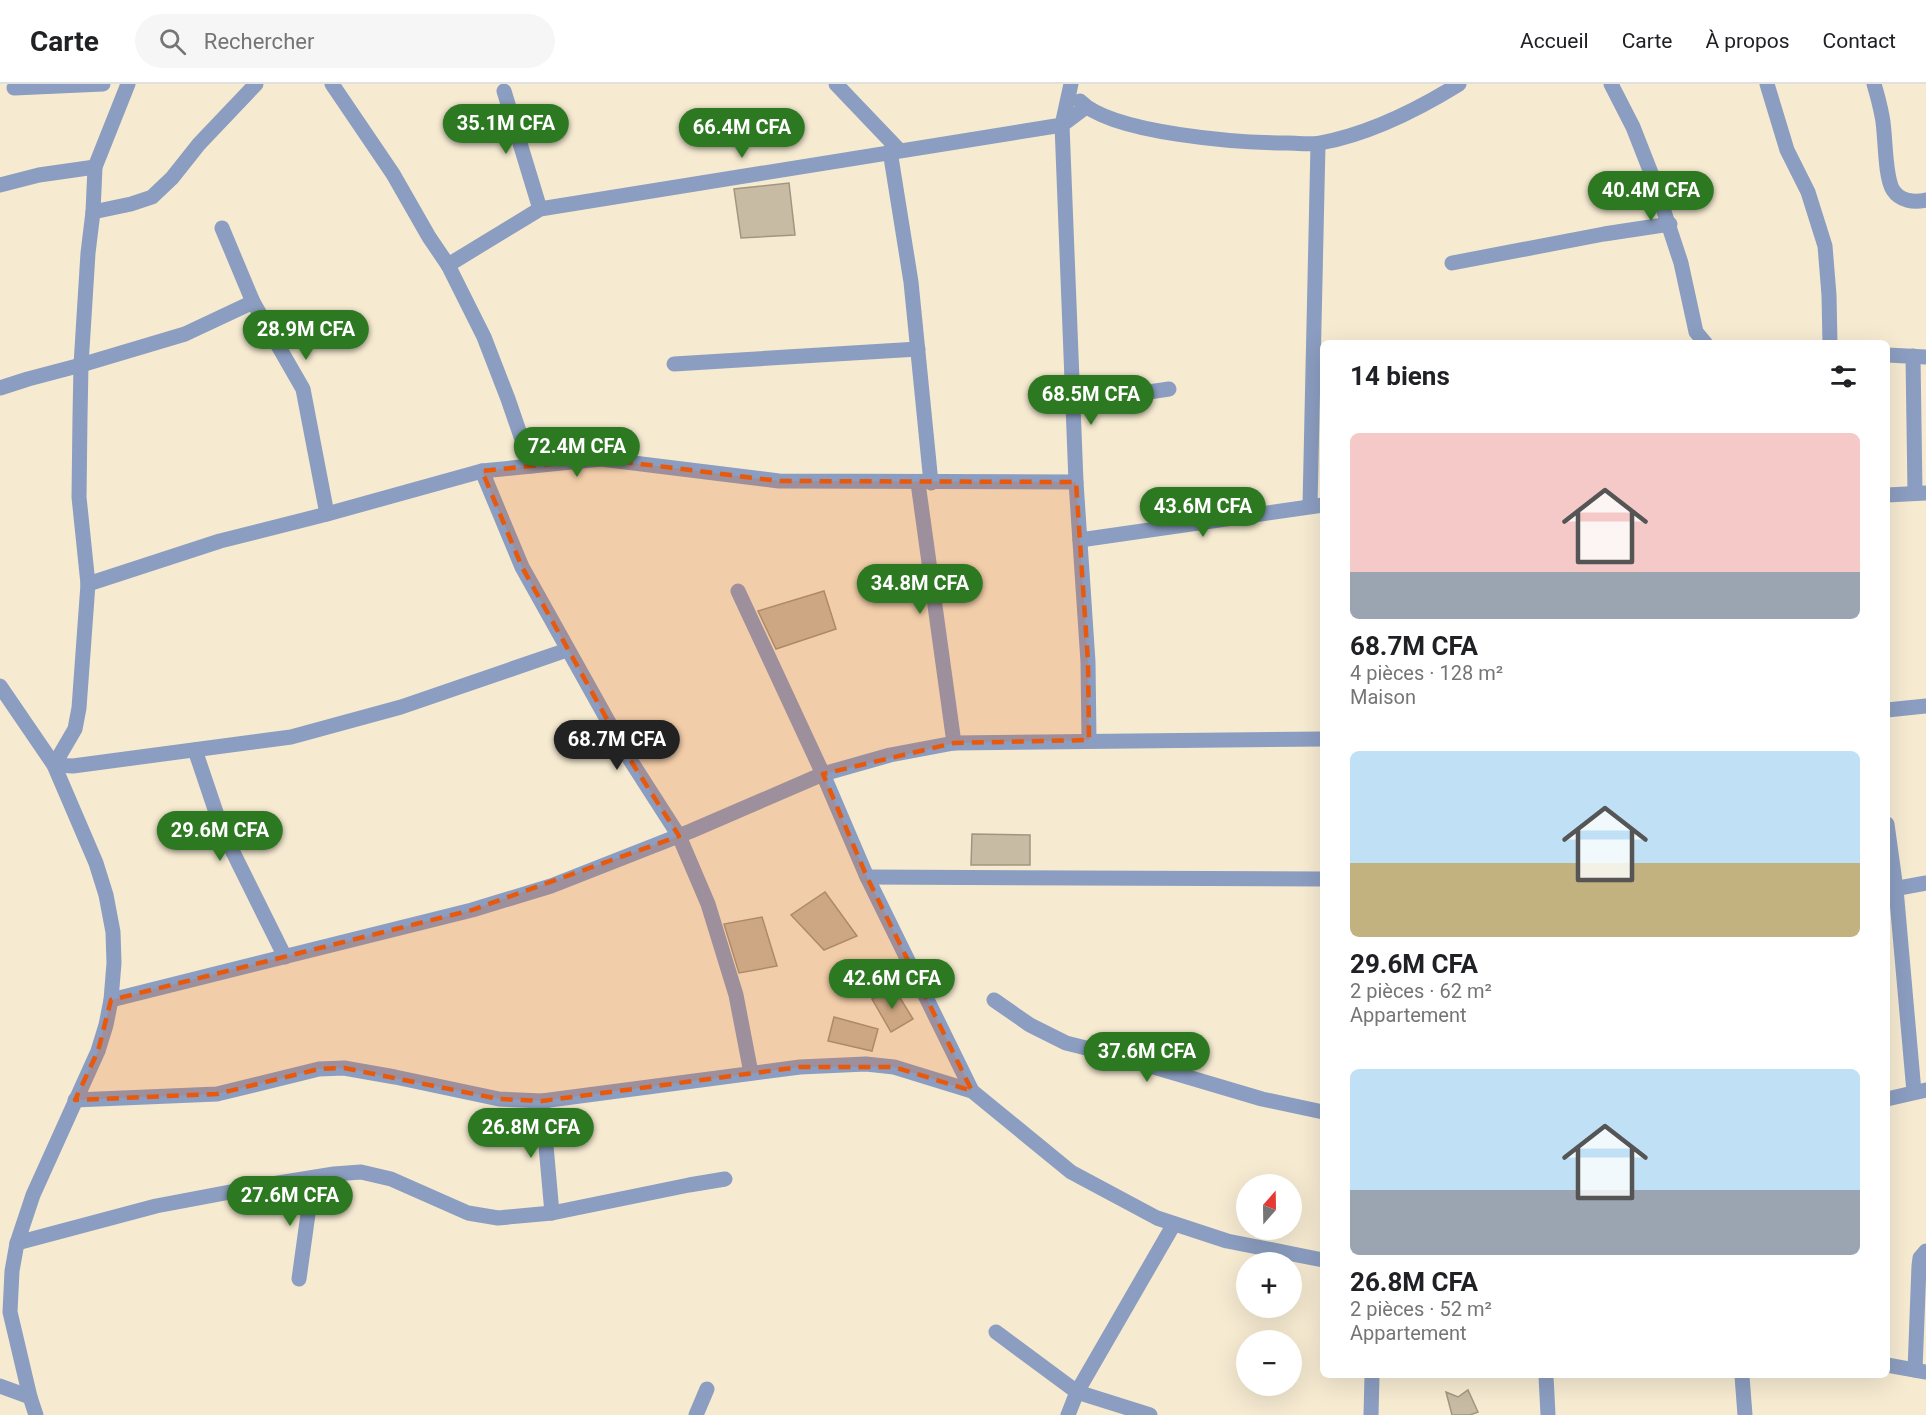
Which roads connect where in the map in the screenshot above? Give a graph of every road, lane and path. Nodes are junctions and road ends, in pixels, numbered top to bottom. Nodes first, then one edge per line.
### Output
1 (103, 84) edge
2 (128, 84) edge
3 (256, 84) edge
4 (332, 84) edge
5 (836, 84) edge
6 (1459, 84) edge
7 (1611, 84) edge
8 (1767, 84) edge
9 (1874, 84) edge
10 (1068, 86) edge
11 (14, 88) dead end
12 (504, 91) dead end
13 (1086, 107) junction
14 (1062, 124) junction
15 (1318, 144) junction
16 (895, 151) junction
17 (94, 167) junction
18 (0, 185) edge
19 (1926, 200) edge
20 (540, 209) junction
21 (93, 212) junction
22 (1670, 224) junction
23 (222, 228) dead end
24 (1452, 263) dead end
25 (448, 265) junction
26 (253, 302) junction
27 (1703, 340) edge
28 (1830, 340) edge
29 (918, 349) junction
30 (1890, 355) edge
31 (1920, 356) edge
32 (674, 364) dead end
33 (81, 365) junction
34 (0, 388) edge
35 (1168, 388) dead end
36 (1074, 403) junction
37 (531, 466) junction
38 (482, 471) junction
39 (925, 483) junction
40 (1076, 483) junction
41 (1921, 493) edge
42 (1890, 495) edge
43 (1316, 505) edge
44 (327, 514) junction
45 (1080, 540) junction
46 (88, 584) junction
47 (738, 591) dead end
48 (567, 650) junction
49 (0, 686) edge
50 (1926, 706) edge
51 (1890, 710) edge
52 (1320, 739) edge
53 (1089, 740) junction
54 (954, 743) junction
55 (195, 750) junction
56 (54, 765) junction
57 (823, 774) junction
58 (679, 836) junction
59 (1890, 864) edge
60 (867, 877) junction
61 (1320, 879) edge
62 (1926, 883) edge
63 (1892, 890) edge
64 (285, 957) junction
65 (111, 1000) junction
66 (994, 1000) dead end
67 (751, 1073) junction
68 (972, 1091) junction
69 (1920, 1091) edge
70 (1890, 1098) edge
71 (75, 1100) junction
72 (542, 1101) junction
73 (1320, 1111) edge
74 (313, 1179) junction
75 (725, 1179) dead end
76 (552, 1213) junction
77 (1174, 1224) junction
78 (17, 1243) junction
79 (1926, 1251) edge
80 (1320, 1259) edge
81 (299, 1280) dead end
82 (996, 1332) dead end
83 (1890, 1366) edge
84 (1920, 1371) edge
85 (1372, 1378) edge
86 (1546, 1378) edge
87 (1743, 1378) edge
88 (0, 1386) edge
89 (707, 1389) dead end
90 (1077, 1392) junction
91 (30, 1397) junction
92 (36, 1415) edge
93 (696, 1415) edge
94 (1068, 1415) edge
95 (1150, 1415) edge
96 (1371, 1415) edge
97 (1548, 1415) edge
98 (1744, 1415) edge

1 - 11 street
2 - 17 street
3 - 21 street
4 - 25 street
5 - 16 street
6 - 15 street
7 - 22 street
8 - 28 street
9 - 19 street
10 - 13 street
10 - 14 street
12 - 20 street
13 - 14 street
13 - 15 street
14 - 16 street
14 - 36 street
15 - 43 street
16 - 20 street
16 - 29 street
17 - 18 street
17 - 21 street
20 - 25 street
21 - 33 street
22 - 24 street
22 - 27 street
23 - 26 street
25 - 37 street
26 - 33 street
26 - 44 street
29 - 32 street
29 - 39 street
30 - 31 street
31 - 41 street
33 - 34 street
33 - 46 street
35 - 36 street
36 - 40 street
37 - 38 street
37 - 39 street
38 - 44 street
38 - 48 street
39 - 40 street
39 - 54 street
40 - 45 street
41 - 42 street
43 - 45 street
44 - 46 street
45 - 53 street
46 - 56 street
47 - 57 street
48 - 55 street
48 - 58 street
49 - 56 street
50 - 51 street
52 - 53 street
53 - 54 street
54 - 57 street
55 - 56 street
55 - 64 street
56 - 65 street
57 - 58 street
57 - 60 street
58 - 64 street
58 - 67 street
59 - 63 street
60 - 61 street
60 - 68 street
62 - 63 street
63 - 69 street
64 - 65 street
65 - 71 street
66 - 73 street
67 - 68 street
67 - 72 street
68 - 77 street
69 - 70 street
71 - 72 street
71 - 78 street
72 - 76 street
74 - 76 street
74 - 78 street
74 - 81 street
75 - 76 street
77 - 80 street
77 - 90 street
78 - 91 street
79 - 84 street
82 - 90 street
83 - 84 street
85 - 96 street
86 - 97 street
87 - 98 street
88 - 91 street
89 - 93 street
90 - 94 street
90 - 95 street
91 - 92 street

